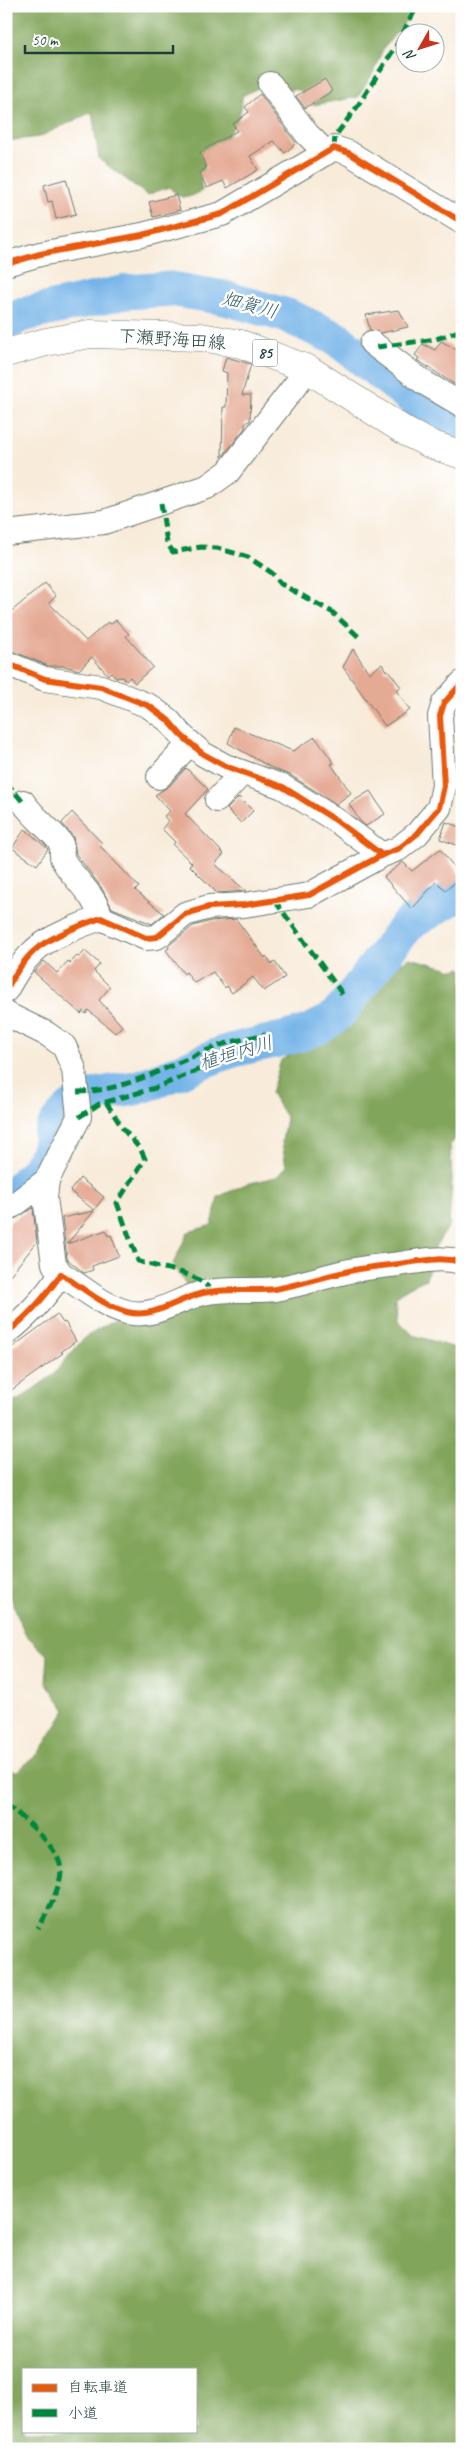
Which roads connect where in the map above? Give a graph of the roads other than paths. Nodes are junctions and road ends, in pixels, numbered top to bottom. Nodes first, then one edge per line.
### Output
1 (270, 84) dead end
2 (326, 153) junction
3 (462, 222) edge
4 (6, 264) edge
5 (372, 343) dead end
6 (6, 353) edge
7 (308, 369) junction
8 (462, 405) edge
9 (462, 455) edge
10 (6, 533) edge
11 (6, 663) edge
12 (462, 684) edge
13 (190, 743) junction
14 (242, 773) junction
15 (159, 777) dead end
16 (453, 785) edge
17 (217, 800) dead end
18 (23, 802) dead end
19 (382, 855) junction
20 (101, 918) junction
21 (6, 990) edge
22 (6, 1014) edge
23 (47, 1180) junction
24 (6, 1208) edge
25 (462, 1262) edge
26 (61, 1274) junction
27 (6, 1333) edge

1 - 2 street
2 - 3 street
2 - 4 street
5 - 8 street
6 - 7 main road, 下瀬野海田線 / 85
7 - 9 main road, 下瀬野海田線 / 85
7 - 10 street
11 - 13 street
12 - 16 street
13 - 14 street
13 - 15 street
14 - 17 street
14 - 19 street
16 - 19 street
18 - 20 street
19 - 20 street
20 - 21 street
22 - 23 street
23 - 24 street
23 - 26 street
25 - 26 street
26 - 27 street

